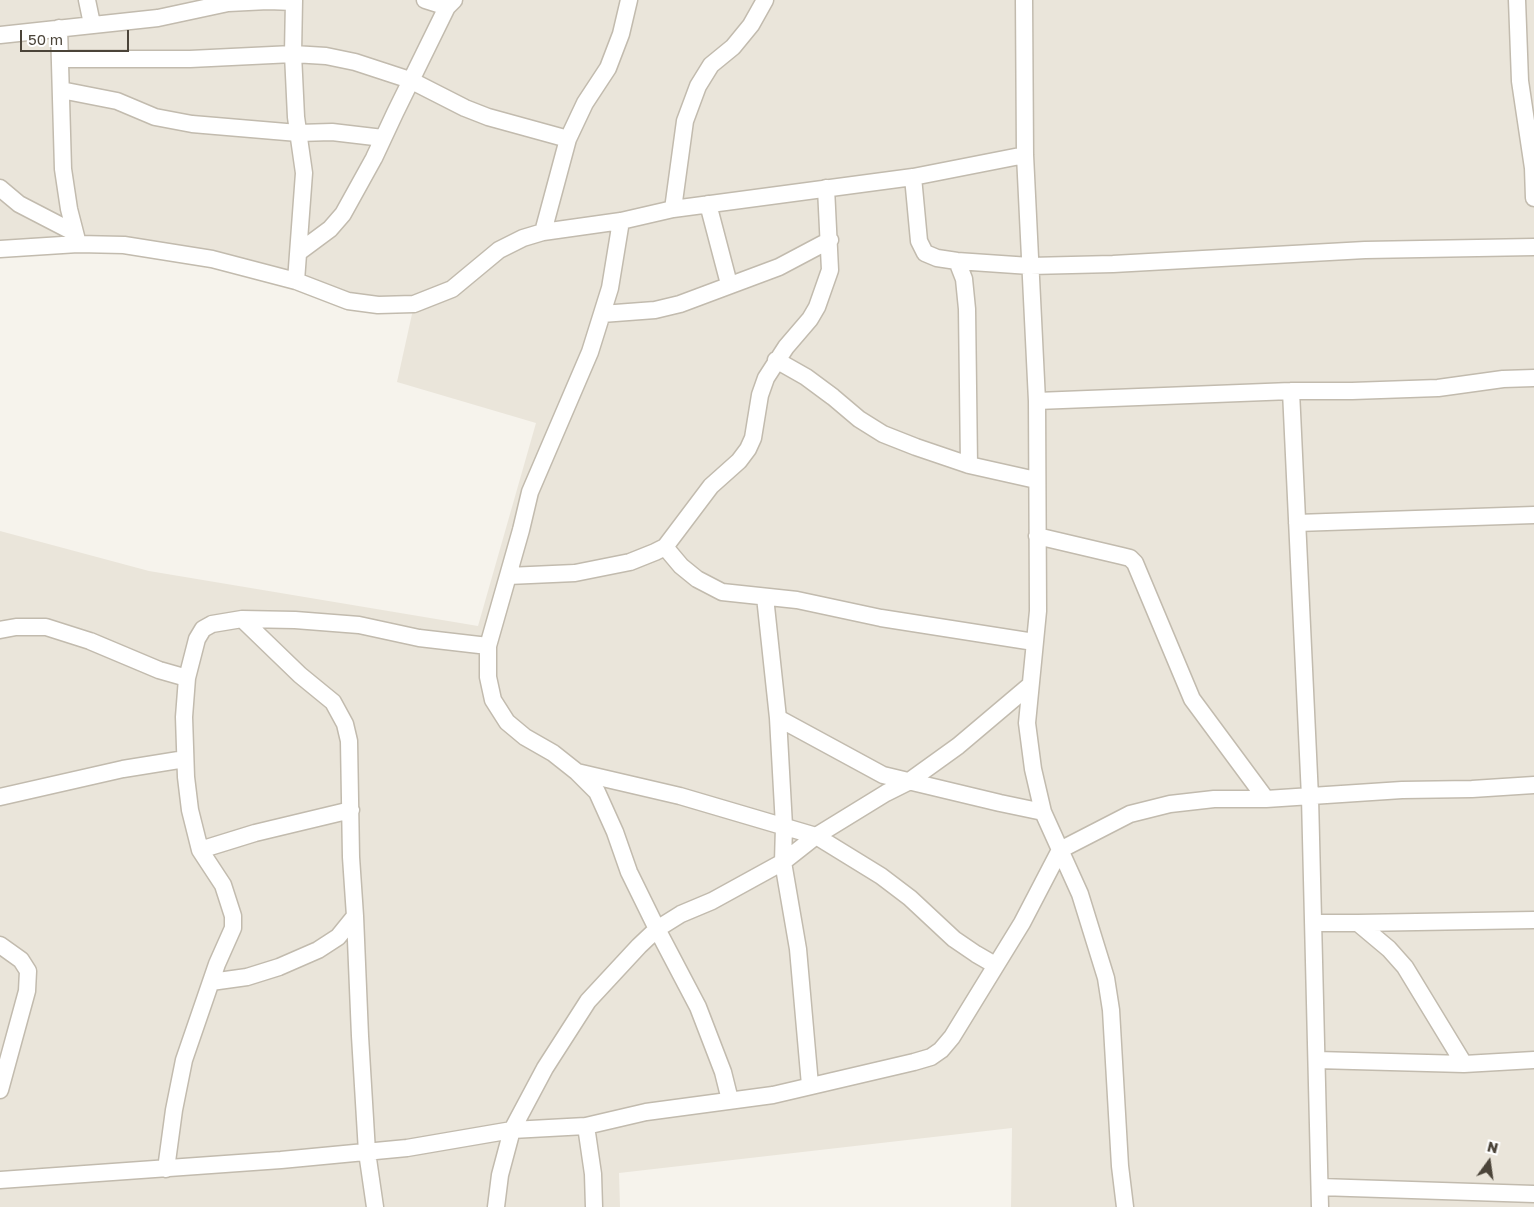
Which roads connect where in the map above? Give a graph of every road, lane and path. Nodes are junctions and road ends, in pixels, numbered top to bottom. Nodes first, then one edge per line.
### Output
1 (87, 0) edge
2 (425, 0) edge
3 (629, 0) edge
4 (765, 0) edge
5 (1024, 0) edge
6 (1517, 0) edge
7 (294, 1) edge
8 (450, 4) edge
9 (92, 24) junction
10 (59, 28) junction
11 (0, 35) edge
12 (293, 54) junction
13 (60, 59) junction
14 (410, 80) junction
15 (61, 90) junction
16 (298, 133) junction
17 (383, 138) junction
18 (568, 140) junction
19 (1026, 155) junction
20 (913, 177) junction
21 (0, 188) edge
22 (826, 188) junction
23 (1534, 198) edge
24 (708, 204) junction
25 (673, 209) junction
26 (621, 221) junction
27 (543, 232) junction
28 (76, 239) junction
29 (830, 240) junction
30 (1534, 246) edge
31 (0, 249) edge
32 (299, 252) junction
33 (957, 261) junction
34 (1030, 266) junction
35 (296, 281) junction
36 (729, 284) junction
37 (602, 314) junction
38 (776, 360) junction
39 (1534, 378) edge
40 (1291, 391) junction
41 (1037, 401) junction
42 (970, 465) junction
43 (1036, 480) junction
44 (1534, 515) edge
45 (1297, 523) junction
46 (1037, 536) junction
47 (665, 547) junction
48 (508, 576) junction
49 (765, 598) junction
50 (242, 619) junction
51 (0, 630) edge
52 (1034, 642) junction
53 (488, 646) junction
54 (187, 678) junction
55 (1029, 686) junction
56 (778, 718) junction
57 (185, 759) junction
58 (577, 772) junction
59 (908, 782) junction
60 (1534, 785) edge
61 (0, 796) edge
62 (1310, 797) junction
63 (1266, 799) junction
64 (351, 810) junction
65 (1044, 812) junction
66 (784, 826) junction
67 (816, 836) junction
68 (200, 850) junction
69 (1060, 850) junction
70 (784, 862) junction
71 (355, 916) junction
72 (1534, 920) edge
73 (1313, 923) junction
74 (1358, 923) junction
75 (656, 929) junction
76 (0, 945) edge
77 (995, 965) junction
78 (211, 982) junction
79 (1316, 1060) junction
80 (1534, 1060) edge
81 (1464, 1064) junction
82 (810, 1085) junction
83 (0, 1090) edge
84 (730, 1100) junction
85 (586, 1126) junction
86 (512, 1130) junction
87 (367, 1152) junction
88 (166, 1169) junction
89 (0, 1180) edge
90 (1320, 1187) junction
91 (1534, 1194) edge
92 (375, 1207) edge
93 (496, 1207) edge
94 (594, 1207) edge
95 (1125, 1207) edge
96 (1320, 1207) edge

1 - 9 street
2 - 8 street
3 - 18 street
4 - 25 street
5 - 19 street
6 - 23 street
7 - 9 street
7 - 12 street
8 - 14 street
9 - 10 street
10 - 11 street
10 - 13 street
12 - 13 street
12 - 14 street
12 - 16 street
13 - 15 street
14 - 17 street
14 - 18 street
15 - 16 street
15 - 28 street
16 - 17 street
16 - 32 street
17 - 32 street
18 - 27 street
19 - 20 street
19 - 34 street
20 - 22 street
20 - 33 street
21 - 28 street
22 - 24 street
22 - 29 street
24 - 25 street
24 - 36 street
25 - 26 street
26 - 27 street
26 - 37 street
27 - 35 street
28 - 31 street
28 - 35 street
29 - 36 street
29 - 38 street
30 - 34 street
32 - 35 street
33 - 34 street
33 - 42 street
34 - 41 street
36 - 37 street
37 - 48 street
38 - 42 street
38 - 47 street
39 - 40 street
40 - 41 street
40 - 45 street
41 - 43 street
42 - 43 street
43 - 46 street
44 - 45 street
45 - 62 street
46 - 52 street
46 - 63 street
47 - 48 street
47 - 49 street
48 - 53 street
49 - 52 street
49 - 56 street
50 - 53 street
50 - 54 street
50 - 64 street
51 - 54 street
52 - 55 street
53 - 58 street
54 - 57 street
55 - 59 street
55 - 65 street
56 - 59 street
56 - 66 street
57 - 61 street
57 - 68 street
58 - 66 street
58 - 75 street
59 - 65 street
59 - 67 street
60 - 62 street
62 - 63 street
62 - 73 street
63 - 69 street
64 - 68 street
64 - 71 street
65 - 69 street
66 - 67 street
66 - 70 street
67 - 70 street
67 - 77 street
68 - 78 street
69 - 77 street
69 - 95 street
70 - 75 street
70 - 82 street
71 - 78 street
71 - 87 street
72 - 74 street
73 - 74 street
73 - 79 street
74 - 81 street
75 - 84 street
75 - 86 street
76 - 83 street
77 - 82 street
78 - 88 street
79 - 81 street
79 - 90 street
80 - 81 street
82 - 84 street
84 - 85 street
85 - 86 street
85 - 94 street
86 - 87 street
86 - 93 street
87 - 88 street
87 - 92 street
88 - 89 street
90 - 91 street
90 - 96 street

